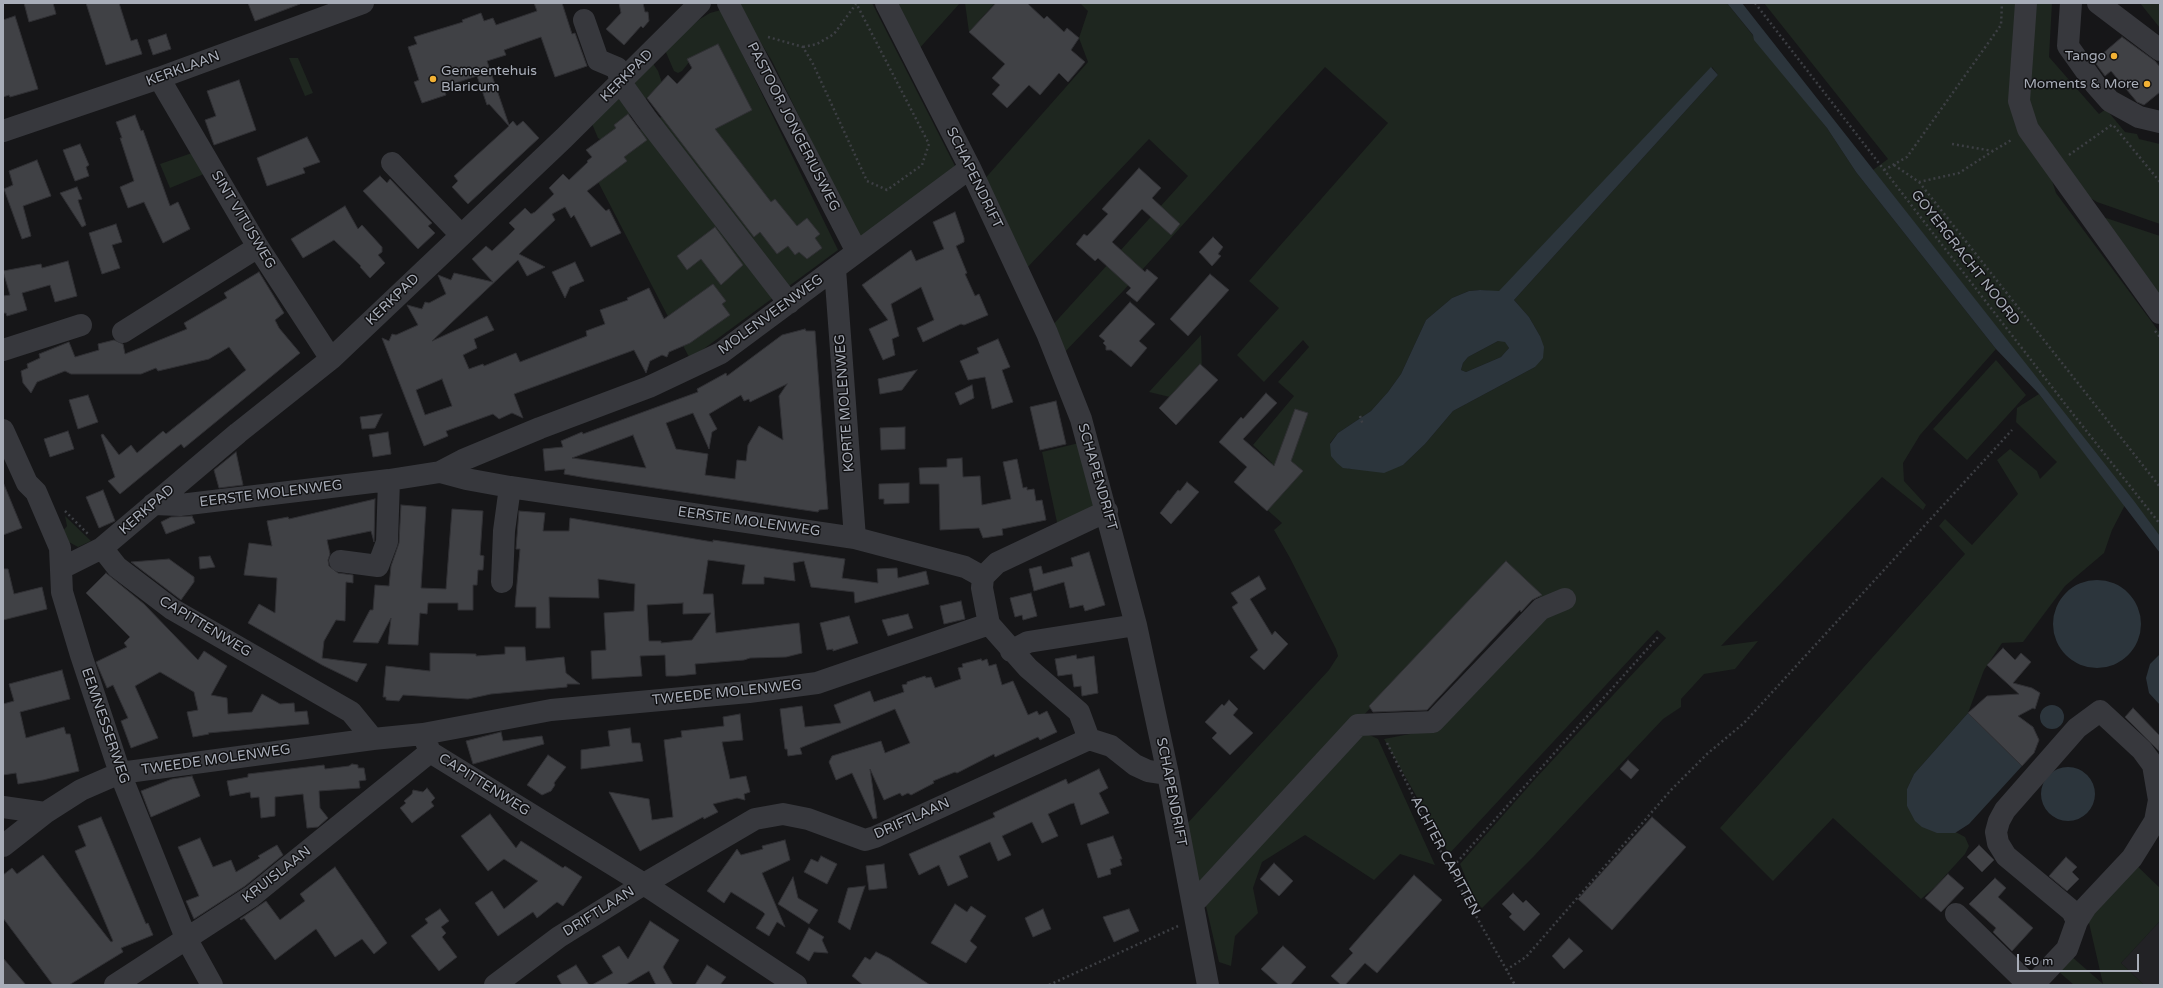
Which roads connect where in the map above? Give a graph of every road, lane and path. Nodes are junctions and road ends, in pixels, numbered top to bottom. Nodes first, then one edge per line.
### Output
1 (363, 3) edge
2 (700, 3) edge
3 (728, 3) edge
4 (856, 3) edge
5 (886, 3) edge
6 (1756, 3) edge
7 (2002, 3) edge
8 (2026, 3) edge
9 (2072, 3) edge
10 (2098, 3) edge
11 (584, 20) dead end
12 (766, 32) dead end
13 (803, 47) junction
14 (2160, 50) edge
15 (159, 78) junction
16 (621, 83) junction
17 (2121, 118) junction
18 (2160, 122) edge
19 (2028, 129) junction
20 (3, 131) edge
21 (1952, 144) dead end
22 (1993, 151) junction
23 (2065, 158) dead end
24 (392, 163) dead end
25 (1894, 165) junction
26 (970, 168) junction
27 (1884, 170) junction
28 (1919, 182) junction
29 (2160, 182) edge
30 (461, 235) junction
31 (258, 247) junction
32 (857, 252) junction
33 (835, 269) junction
34 (2154, 294) edge
35 (789, 303) junction
36 (2160, 313) edge
37 (81, 325) dead end
38 (123, 332) dead end
39 (3, 350) edge
40 (331, 359) junction
41 (1360, 416) dead end
42 (1363, 425) dead end
43 (3, 430) edge
44 (2012, 430) dead end
45 (10, 463) edge
46 (440, 472) junction
47 (389, 480) junction
48 (510, 486) junction
49 (2160, 487) edge
50 (153, 504) junction
51 (1108, 511) junction
52 (2160, 524) edge
53 (855, 538) junction
54 (102, 548) junction
55 (340, 561) dead end
56 (62, 568) junction
57 (983, 577) junction
58 (502, 582) dead end
59 (1564, 599) dead end
60 (989, 624) junction
61 (1136, 625) junction
62 (1658, 637) dead end
63 (1011, 651) junction
64 (1382, 723) junction
65 (373, 739) junction
66 (1088, 739) junction
67 (427, 743) junction
68 (120, 773) junction
69 (1168, 774) junction
70 (3, 807) edge
71 (45, 813) junction
72 (3, 846) edge
73 (1450, 870) junction
74 (644, 884) junction
75 (1195, 910) junction
76 (1956, 914) dead end
77 (2077, 922) junction
78 (186, 938) junction
79 (1506, 970) junction
80 (115, 985) edge
81 (212, 985) edge
82 (495, 985) edge
83 (796, 985) edge
84 (1049, 985) edge
85 (1208, 985) edge
86 (1514, 985) edge
87 (2028, 985) edge
88 (2033, 985) edge

1 - 15 street, KERKLAAN
2 - 16 street, KERKPAD
3 - 32 street, PASTOOR JONGERIUSWEG
4 - 13 path
4 - 13 path
5 - 26 street, SCHAPENDRIFT
6 - 27 path, GOYERGRACHT NOORD
7 - 25 path
8 - 19 street
9 - 17 street
10 - 14 street
11 - 16 street
12 - 13 path
15 - 20 street, KERKLAAN
15 - 31 street, SINT VITUSWEG
16 - 30 street, KERKPAD
16 - 35 street
17 - 18 street
17 - 23 path
17 - 29 path
19 - 22 path
19 - 34 street
21 - 22 path
22 - 28 path
24 - 30 street
25 - 27 path
25 - 28 path
26 - 32 street, MOLENVEENWEG
26 - 51 street, SCHAPENDRIFT
27 - 52 path, GOYERGRACHT NOORD
28 - 49 path
30 - 40 street, KERKPAD
31 - 38 street
31 - 40 street, SINT VITUSWEG
32 - 33 street, MOLENVEENWEG
33 - 35 street, MOLENVEENWEG
33 - 53 street, KORTE MOLENWEG
34 - 36 street
35 - 46 street, MOLENVEENWEG
37 - 39 street
40 - 50 street, KERKPAD
41 - 42 path
43 - 45 street, EEMNESSERWEG
44 - 79 path
45 - 56 street, EEMNESSERWEG
46 - 47 street, EERSTE MOLENWEG
46 - 48 street, EERSTE MOLENWEG
47 - 50 street, EERSTE MOLENWEG
47 - 55 street
48 - 53 street, EERSTE MOLENWEG
48 - 58 street
50 - 54 street, KERKPAD
51 - 57 street
51 - 61 street, SCHAPENDRIFT
53 - 57 street, EERSTE MOLENWEG
54 - 56 street, KERKPAD
54 - 65 street, CAPITTENWEG
56 - 68 street, EEMNESSERWEG
57 - 60 street
59 - 64 street
60 - 63 street
60 - 67 street, TWEEDE MOLENWEG
61 - 63 street
61 - 69 street, SCHAPENDRIFT
62 - 73 path
63 - 66 street
64 - 73 path, ACHTER CAPITTEN
64 - 75 street
65 - 67 street
65 - 68 street, TWEEDE MOLENWEG
66 - 69 street
66 - 74 street, DRIFTLAAN
67 - 74 street, CAPITTENWEG
67 - 78 street, KRUISLAAN
68 - 71 street, TWEEDE MOLENWEG
68 - 78 street, EEMNESSERWEG
69 - 75 street, SCHAPENDRIFT
70 - 71 street
71 - 72 street, TWEEDE MOLENWEG
73 - 79 path, ACHTER CAPITTEN
74 - 82 street, DRIFTLAAN
74 - 83 street, CAPITTENWEG
75 - 84 path
75 - 85 street, SCHAPENDRIFT
76 - 87 street
77 - 77 street
77 - 88 street
78 - 80 street, KRUISLAAN
78 - 81 street, EEMNESSERWEG
79 - 86 path, ACHTER CAPITTEN

